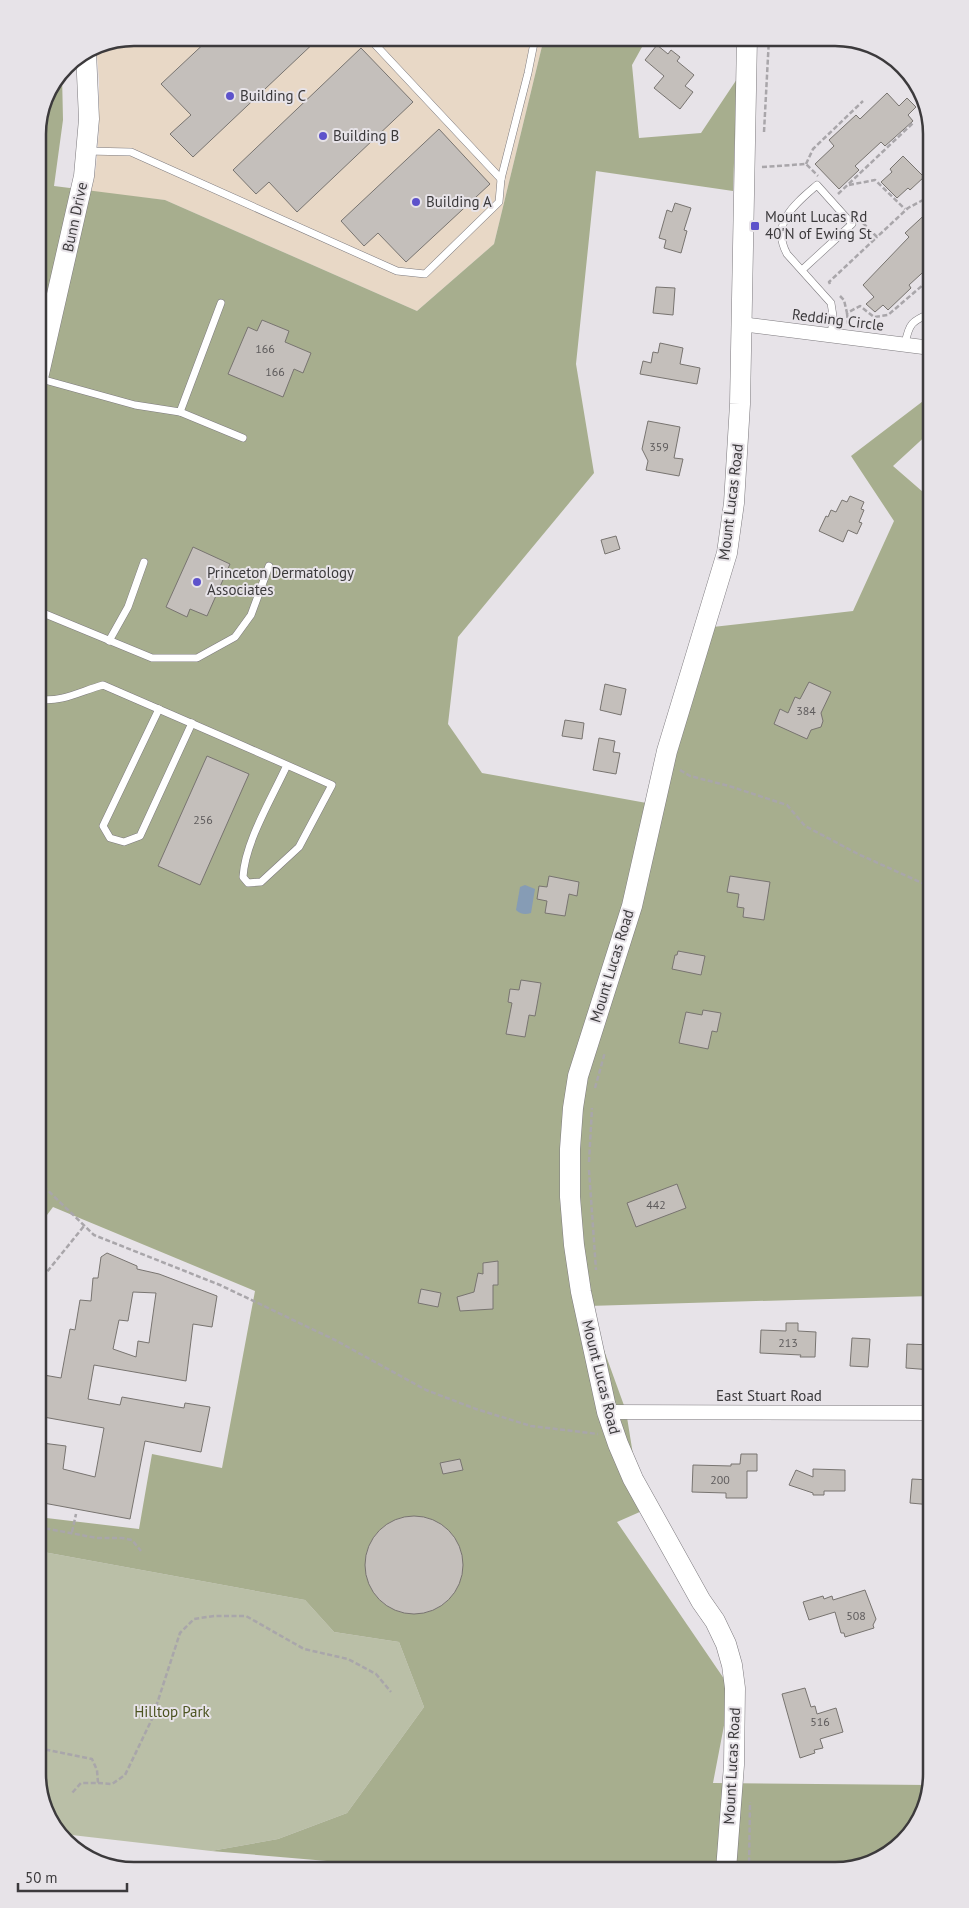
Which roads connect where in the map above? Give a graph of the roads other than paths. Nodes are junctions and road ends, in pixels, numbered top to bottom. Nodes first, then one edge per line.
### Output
1 (376, 46) edge
2 (533, 46) edge
3 (746, 46) edge
4 (87, 60) edge
5 (87, 151) junction
6 (501, 179) junction
7 (802, 270) junction
8 (221, 303) dead end
9 (923, 317) edge
10 (741, 324) junction
11 (831, 336) junction
12 (46, 343) edge
13 (905, 344) junction
14 (923, 347) edge
15 (46, 380) edge
16 (180, 412) junction
17 (243, 438) dead end
18 (144, 562) dead end
19 (269, 566) dead end
20 (46, 614) edge
21 (109, 640) junction
22 (46, 701) edge
23 (159, 709) junction
24 (192, 723) junction
25 (287, 765) junction
26 (607, 1412) junction
27 (923, 1413) edge
28 (727, 1862) edge

1 - 6 lane
2 - 6 lane
3 - 10 street, Mount Lucas Road
4 - 5 street, Bunn Drive
5 - 6 lane
5 - 12 street, Bunn Drive
7 - 7 lane
7 - 11 lane
8 - 16 lane
9 - 13 lane
10 - 11 street, Redding Circle
10 - 26 street, Mount Lucas Road
11 - 13 street, Redding Circle
13 - 14 street, Redding Circle
15 - 16 lane
16 - 17 lane
18 - 21 lane
19 - 21 lane
20 - 21 lane
22 - 23 lane
23 - 24 lane
23 - 24 lane
24 - 25 lane
25 - 25 lane
26 - 27 street, East Stuart Road
26 - 28 street, Mount Lucas Road

